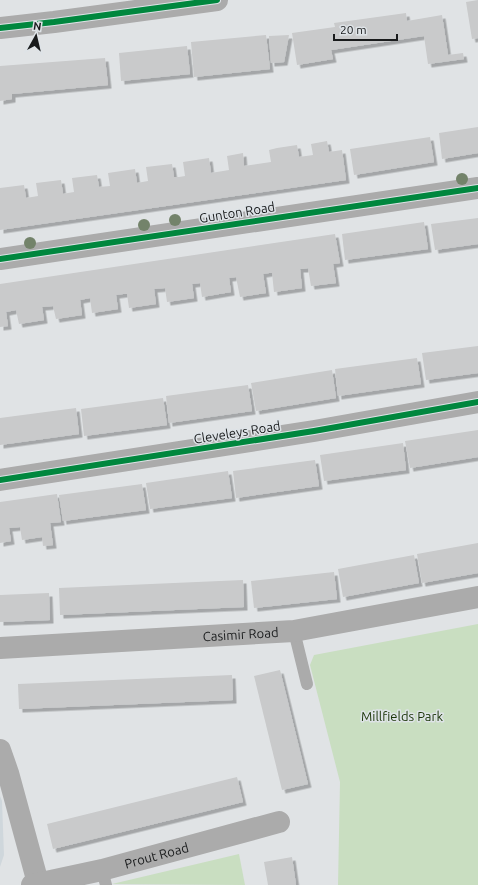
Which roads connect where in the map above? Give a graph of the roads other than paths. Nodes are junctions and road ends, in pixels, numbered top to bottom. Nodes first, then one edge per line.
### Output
1 (218, 0) edge
2 (128, 6) edge
3 (0, 28) edge
4 (478, 188) edge
5 (0, 259) edge
6 (478, 402) edge
7 (0, 480) edge
8 (478, 597) edge
9 (294, 631) junction
10 (0, 648) edge
11 (308, 684) dead end
12 (0, 750) edge
13 (279, 822) dead end
14 (104, 877) edge
15 (35, 884) edge

1 - 2 street
2 - 3 street
4 - 5 street, Gunton Road
6 - 7 street, Cleveleys Road
8 - 9 street, Casimir Road
9 - 10 street, Casimir Road
9 - 11 lane
12 - 15 street
13 - 14 street, Prout Road
14 - 15 street, Prout Road

